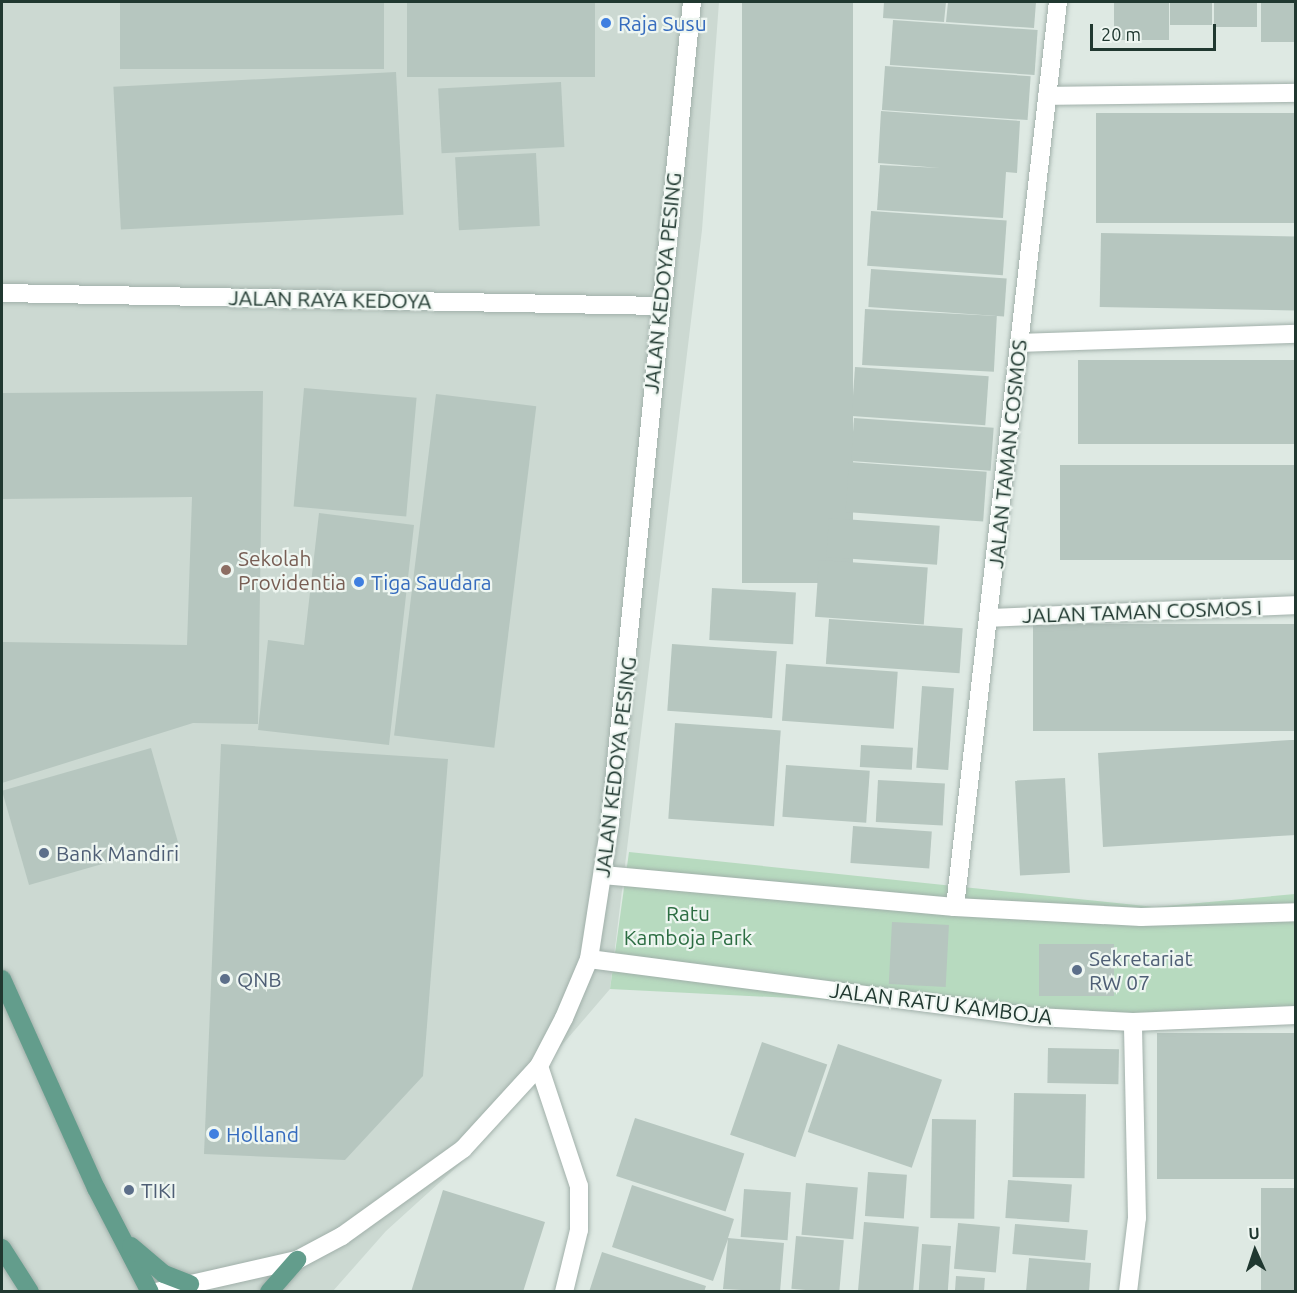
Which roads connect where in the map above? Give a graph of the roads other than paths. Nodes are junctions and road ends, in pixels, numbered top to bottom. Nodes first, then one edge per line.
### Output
1 (692, 2) edge
2 (1058, 2) edge
3 (1296, 93) edge
4 (1047, 96) junction
5 (2, 293) edge
6 (659, 306) junction
7 (1296, 334) edge
8 (1019, 343) junction
9 (1296, 605) edge
10 (988, 618) junction
11 (603, 875) junction
12 (955, 907) junction
13 (1296, 912) edge
14 (589, 959) junction
15 (2, 979) edge
16 (1296, 1015) edge
17 (1133, 1022) junction
18 (539, 1066) junction
19 (121, 1237) junction
20 (2, 1248) edge
21 (297, 1260) junction
22 (190, 1284) junction
23 (30, 1292) edge
24 (150, 1292) edge
25 (156, 1292) edge
26 (269, 1292) edge
27 (564, 1292) edge
28 (1128, 1292) edge

1 - 6 street, JALAN KEDOYA PESING
2 - 4 street, JALAN TAMAN COSMOS
3 - 4 street
4 - 8 street, JALAN TAMAN COSMOS
5 - 6 street, JALAN RAYA KEDOYA
6 - 11 street, JALAN KEDOYA PESING
7 - 8 street
8 - 10 street, JALAN TAMAN COSMOS
9 - 10 street, JALAN TAMAN COSMOS I
10 - 12 street, JALAN TAMAN COSMOS
11 - 12 street
11 - 14 street, JALAN KEDOYA PESING
12 - 13 street
14 - 17 street, JALAN RATU KAMBOJA
14 - 18 street, JALAN KEDOYA PESING
15 - 19 main road
16 - 17 street, JALAN RATU KAMBOJA
17 - 28 street
18 - 21 street, JALAN KEDOYA PESING
18 - 27 street
19 - 22 main road
19 - 24 main road
20 - 23 main road
21 - 22 street, JALAN KEDOYA PESING
21 - 26 main road
22 - 25 street, JALAN KEDOYA PESING

